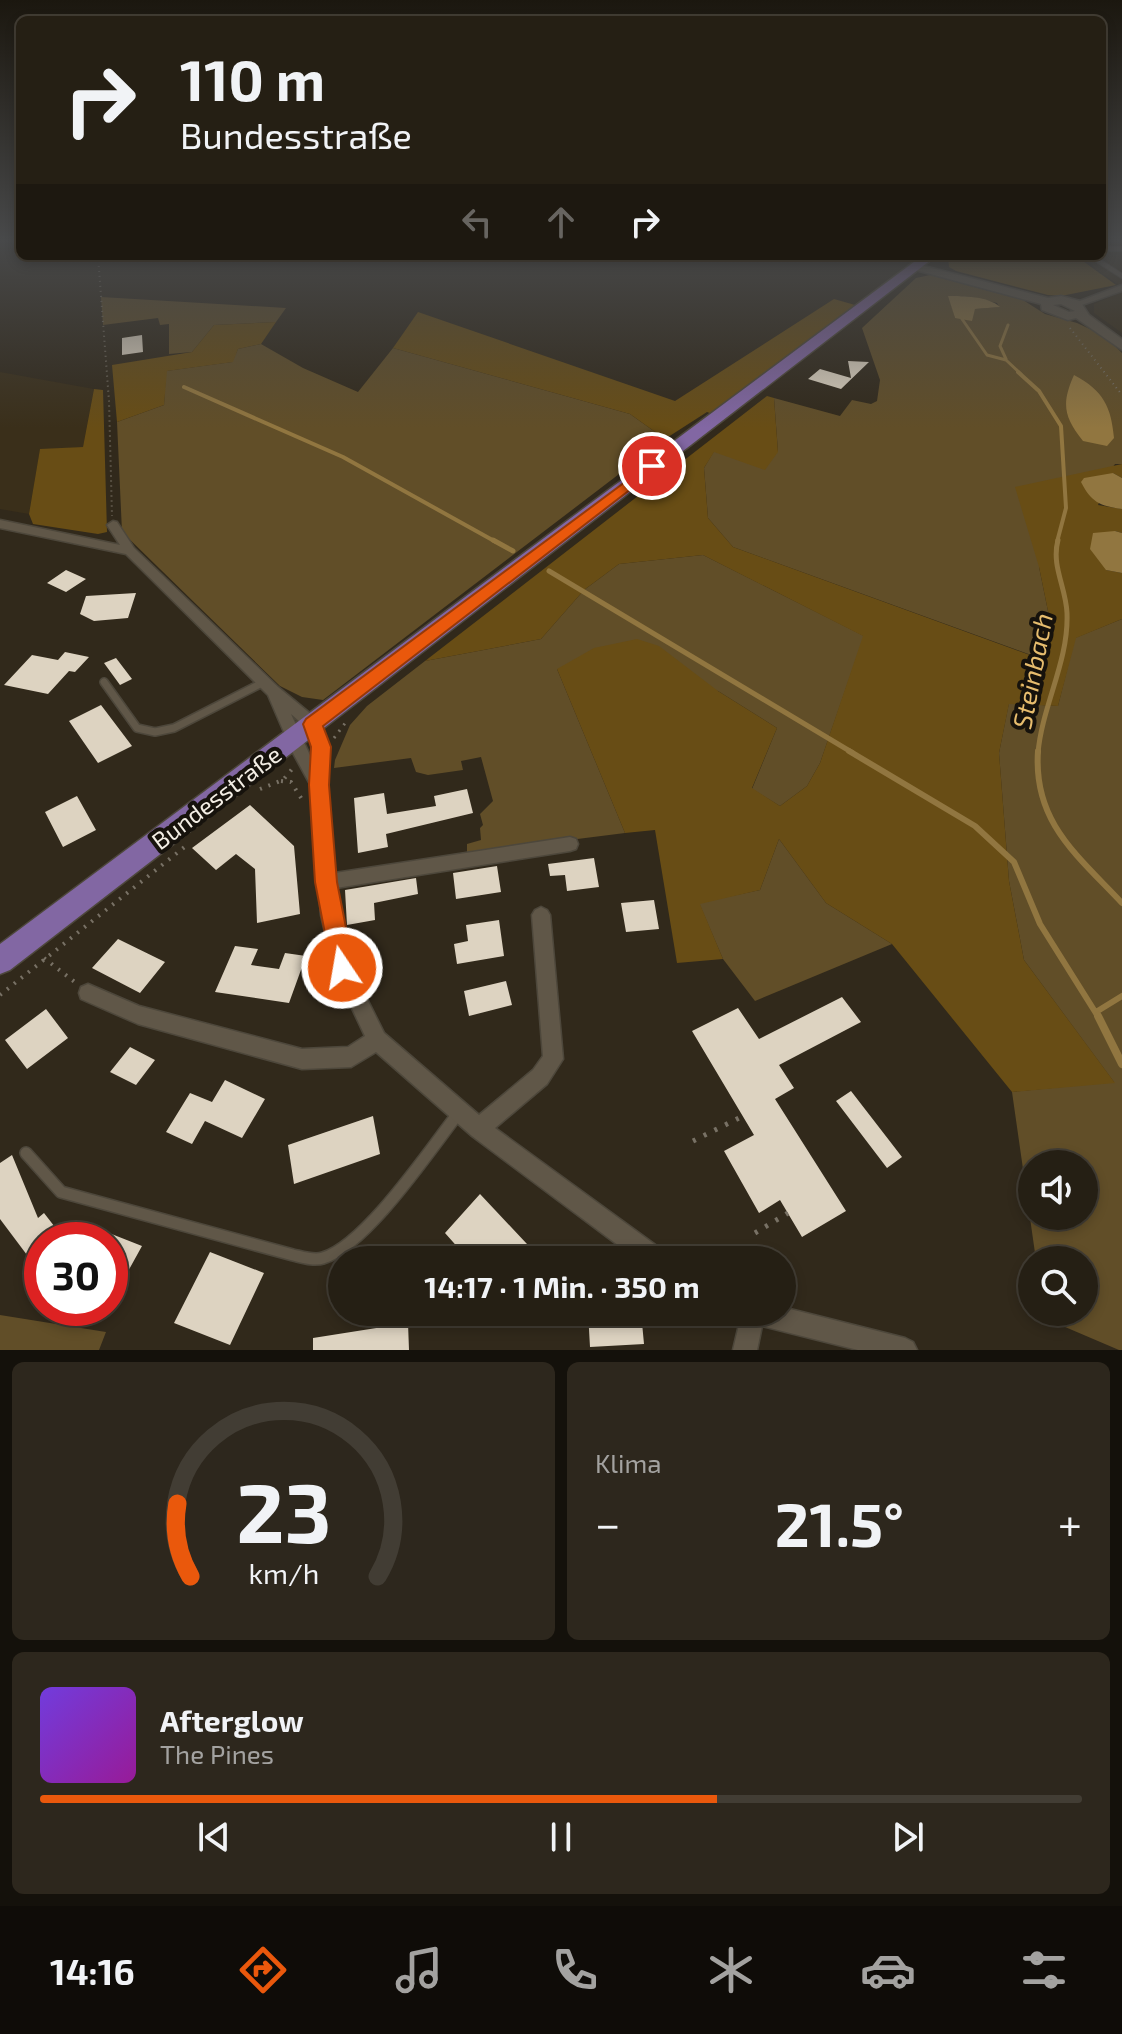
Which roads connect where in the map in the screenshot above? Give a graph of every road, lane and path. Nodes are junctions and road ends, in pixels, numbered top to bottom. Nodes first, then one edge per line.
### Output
1 (101, 302) edge
2 (871, 302) edge
3 (1048, 302) edge
4 (1094, 302) edge
5 (1078, 310) junction
6 (1067, 324) dead end
7 (1122, 346) edge
8 (1122, 395) edge
9 (0, 524) edge
10 (112, 524) joint
11 (130, 551) junction
12 (104, 682) dead end
13 (269, 686) junction
14 (303, 741) junction
15 (281, 781) junction
16 (319, 785) junction
17 (260, 789) dead end
18 (321, 812) junction
19 (189, 844) dead end
20 (570, 844) dead end
21 (326, 882) junction
22 (541, 915) dead end
23 (35, 950) junction
24 (0, 961) edge
25 (88, 993) joint
26 (0, 995) edge
27 (377, 1040) junction
28 (459, 1112) junction
29 (743, 1116) dead end
30 (479, 1129) junction
31 (693, 1141) dead end
32 (26, 1153) dead end
33 (788, 1213) dead end
34 (755, 1233) dead end
35 (638, 1246) edge
36 (796, 1323) edge
37 (751, 1326) edge
38 (745, 1350) edge
39 (905, 1350) edge

1 - 10 path
2 - 14 main road, Bundesstraße
3 - 5 street
4 - 5 street
5 - 7 street
6 - 8 path
9 - 11 street
10 - 11 street
11 - 13 street
12 - 13 lane
13 - 14 street
14 - 15 path
14 - 16 street
14 - 16 street
14 - 23 main road, Bundesstraße
15 - 17 path
15 - 18 path
16 - 18 street
18 - 21 street
19 - 23 path
20 - 21 street
21 - 27 street
22 - 30 street
23 - 24 main road, Bundesstraße
23 - 25 path
23 - 26 path
25 - 27 street
27 - 28 street
28 - 30 street
28 - 32 lane
29 - 31 path
30 - 35 street
33 - 34 path
36 - 39 street
37 - 38 street

